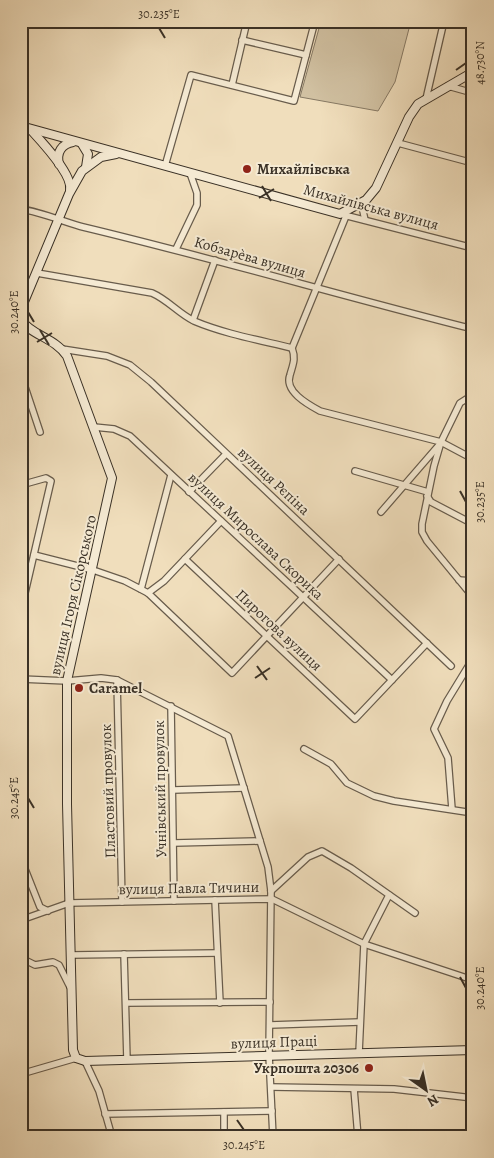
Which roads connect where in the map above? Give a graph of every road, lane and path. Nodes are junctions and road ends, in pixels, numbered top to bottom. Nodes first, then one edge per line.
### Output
1 (247, 21) edge
2 (315, 21) edge
3 (444, 21) edge
4 (242, 40) junction
5 (306, 55) junction
6 (473, 72) edge
7 (232, 85) junction
8 (448, 86) junction
9 (473, 93) edge
10 (426, 98) junction
11 (21, 126) edge
12 (30, 128) junction
13 (76, 142) junction
14 (398, 143) junction
15 (118, 153) junction
16 (473, 163) edge
17 (165, 166) junction
18 (62, 168) junction
19 (84, 169) junction
20 (190, 173) junction
21 (69, 194) junction
22 (366, 200) junction
23 (21, 210) edge
24 (343, 215) junction
25 (365, 220) junction
26 (58, 221) junction
27 (473, 248) edge
28 (176, 249) junction
29 (215, 260) junction
30 (36, 272) junction
31 (316, 290) junction
32 (21, 309) edge
33 (21, 320) edge
34 (194, 320) junction
35 (473, 330) edge
36 (292, 348) junction
37 (62, 349) junction
38 (21, 375) edge
39 (472, 395) edge
40 (94, 428) junction
41 (40, 432) dead end
42 (441, 442) junction
43 (226, 454) junction
44 (473, 460) edge
45 (355, 471) dead end
46 (171, 475) junction
47 (406, 484) junction
48 (21, 485) edge
49 (189, 492) junction
50 (428, 494) junction
51 (381, 512) dead end
52 (221, 521) junction
53 (473, 524) edge
54 (34, 555) junction
55 (185, 559) junction
56 (339, 559) junction
57 (93, 570) junction
58 (459, 580) junction
59 (473, 581) edge
60 (141, 589) junction
61 (148, 593) junction
62 (303, 597) junction
63 (473, 597) edge
64 (21, 610) edge
65 (266, 635) junction
66 (427, 643) junction
67 (469, 665) dead end
68 (451, 666) dead end
69 (21, 679) edge
70 (117, 680) junction
71 (392, 680) junction
72 (67, 681) junction
73 (171, 706) junction
74 (304, 749) dead end
75 (244, 788) junction
76 (173, 790) junction
77 (452, 810) junction
78 (473, 812) edge
79 (260, 841) junction
80 (174, 843) junction
81 (21, 859) edge
82 (271, 891) junction
83 (389, 895) junction
84 (272, 899) junction
85 (215, 900) junction
86 (174, 901) junction
87 (122, 902) junction
88 (69, 903) junction
89 (48, 911) junction
90 (415, 913) dead end
91 (21, 920) edge
92 (364, 944) junction
93 (217, 953) junction
94 (124, 954) junction
95 (71, 955) junction
96 (21, 958) edge
97 (473, 980) edge
98 (71, 989) junction
99 (270, 1002) junction
100 (126, 1003) junction
101 (220, 1003) junction
102 (360, 1022) junction
103 (270, 1025) junction
104 (473, 1050) edge
105 (359, 1053) junction
106 (269, 1055) junction
107 (76, 1058) junction
108 (127, 1060) junction
109 (85, 1061) junction
110 (21, 1074) edge
111 (271, 1086) junction
112 (354, 1089) junction
113 (473, 1098) edge
114 (272, 1110) junction
115 (224, 1112) junction
116 (105, 1114) junction
117 (112, 1137) edge
118 (224, 1137) edge
119 (273, 1137) edge
120 (350, 1137) edge
121 (358, 1137) edge
122 (370, 1137) edge

1 - 4 street
2 - 5 street
3 - 10 street
4 - 5 street
4 - 7 street
5 - 7 street
6 - 8 main road
7 - 17 street
8 - 9 street
8 - 10 main road
10 - 14 main road
11 - 12 main road, Михайлівська вулиця
12 - 13 main road, Михайлівська вулиця
12 - 18 main road
13 - 15 main road, Михайлівська вулиця
13 - 18 main road
13 - 19 main road
14 - 16 street
14 - 22 main road
15 - 17 main road, Михайлівська вулиця
15 - 19 main road
17 - 20 main road, Михайлівська вулиця
18 - 19 main road
18 - 21 main road
19 - 21 main road
20 - 24 main road, Михайлівська вулиця
20 - 28 street
21 - 26 main road
22 - 24 main road
22 - 25 street
23 - 26 street, Кобзарèва вулиця
24 - 25 street, Михайлівська вулиця
24 - 31 street
25 - 27 street, Михайлівська вулиця
26 - 28 street, Кобзарèва вулиця
26 - 30 main road
28 - 29 street, Кобзарèва вулиця
29 - 31 street, Кобзарèва вулиця
29 - 34 street
30 - 32 main road
30 - 34 street
31 - 35 street, Кобзарèва вулиця
31 - 36 street
33 - 37 main road
34 - 36 street
36 - 42 street
37 - 40 main road, вулиця Ігоря Сікорського
37 - 43 street, вулиця Рєпіна
38 - 41 street
39 - 42 street
40 - 46 street, вулиця Мирослава Скорика
40 - 57 main road, вулиця Ігоря Сікорського
42 - 44 street
42 - 47 street
42 - 50 street
43 - 49 street
43 - 56 street, вулиця Рєпіна
45 - 47 street
46 - 49 street, вулиця Мирослава Скорика
46 - 60 street
47 - 50 street
47 - 51 street
48 - 54 street
49 - 52 street, вулиця Мирослава Скорика
50 - 53 street
50 - 58 street
52 - 55 street
52 - 62 street, вулиця Мирослава Скорика
54 - 57 street
54 - 64 street
55 - 61 street
55 - 65 street, Пирогова вулиця
56 - 62 street
56 - 66 street, вулиця Рєпіна
57 - 60 street
57 - 72 main road, вулиця Ігоря Сікорського
58 - 59 street
58 - 63 street
60 - 61 street
61 - 65 street
62 - 65 street
62 - 71 street, вулиця Мирослава Скорика
65 - 71 street, Пирогова вулиця
66 - 68 street, вулиця Рєпіна
66 - 71 street
67 - 77 street
69 - 72 street
70 - 72 street
70 - 73 street
70 - 87 street, Пластовий провулок
72 - 88 main road, вулиця Ігоря Сікорського
73 - 75 street
73 - 76 street, Учнівський провулок
74 - 77 street
75 - 76 street
75 - 79 street
76 - 80 street, Учнівський провулок
77 - 78 street
79 - 80 street
79 - 82 street
80 - 86 street, Учнівський провулок
81 - 89 street
82 - 83 street
82 - 84 street
83 - 90 street
83 - 92 street
84 - 85 street, вулиця Павла Тичини
84 - 92 street, вулиця Павла Тичини
84 - 99 street
85 - 86 street, вулиця Павла Тичини
85 - 93 street
86 - 87 street, вулиця Павла Тичини
87 - 88 street, вулиця Павла Тичини
88 - 89 street, вулиця Павла Тичини
88 - 95 main road, вулиця Ігоря Сікорського
89 - 91 street, вулиця Павла Тичини
92 - 97 street, вулиця Павла Тичини
92 - 102 street
93 - 94 street
93 - 101 street
94 - 95 street
94 - 100 street
95 - 98 main road, вулиця Ігоря Сікорського
96 - 98 street
98 - 107 main road, вулиця Ігоря Сікорського
99 - 101 street
99 - 103 street
100 - 101 street
100 - 108 street
102 - 103 street
102 - 105 street
103 - 106 street
104 - 105 main road, вулиця Праці
105 - 106 main road, вулиця Праці
106 - 108 main road, вулиця Праці
106 - 111 street
107 - 109 main road, вулиця Праці
107 - 110 street
108 - 109 main road, вулиця Праці
109 - 116 street
111 - 112 street
111 - 114 street
112 - 113 street
112 - 121 street
114 - 115 street
114 - 119 street
115 - 116 street
115 - 118 street
116 - 117 street
120 - 121 street
121 - 122 street

